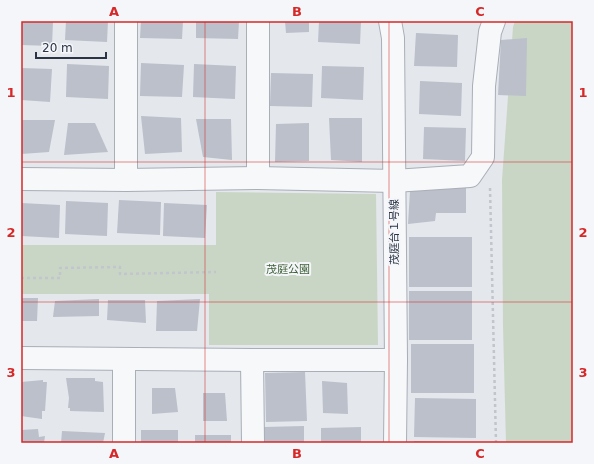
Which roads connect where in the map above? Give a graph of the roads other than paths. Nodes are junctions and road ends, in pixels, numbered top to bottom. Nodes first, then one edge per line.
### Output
1 (126, 21) edge
2 (258, 21) edge
3 (390, 21) edge
4 (494, 21) edge
5 (258, 178) junction
6 (21, 179) edge
7 (126, 180) junction
8 (394, 181) junction
9 (21, 358) edge
10 (124, 359) junction
11 (252, 360) junction
12 (396, 360) junction
13 (124, 443) edge
14 (253, 443) edge
15 (395, 443) edge

1 - 7 street
2 - 5 street
3 - 8 street, 茂庭台１号線
4 - 8 street
5 - 7 street
5 - 8 street
6 - 7 street
8 - 12 street, 茂庭台１号線
9 - 10 street
10 - 11 street
10 - 13 street
11 - 12 street
11 - 14 street
12 - 15 street, 茂庭台１号線

